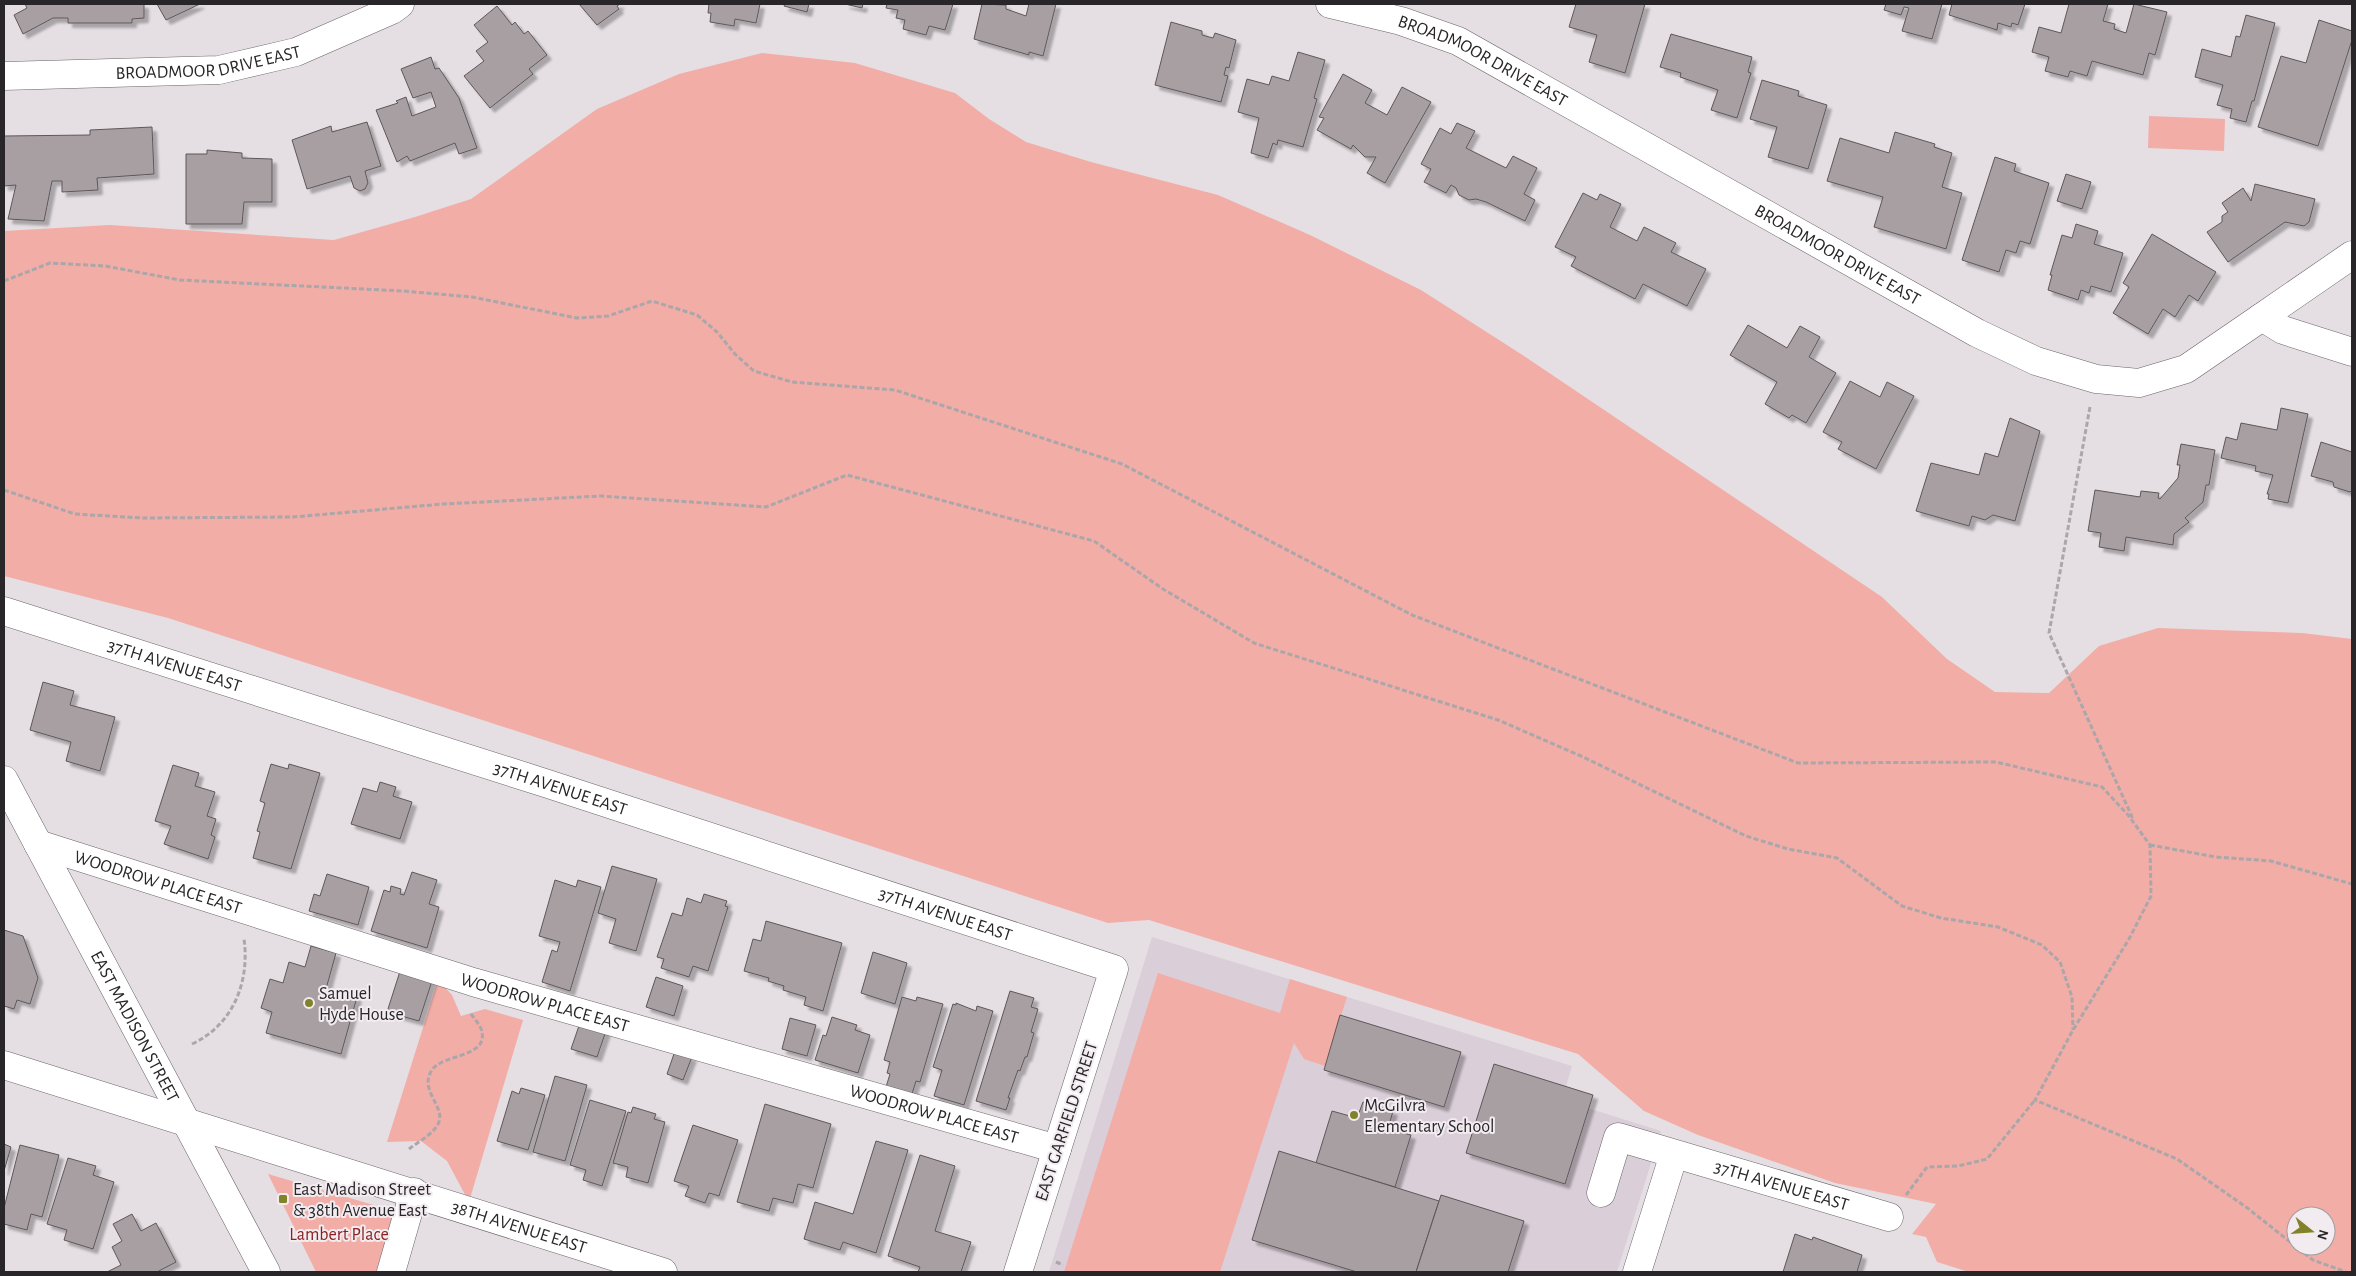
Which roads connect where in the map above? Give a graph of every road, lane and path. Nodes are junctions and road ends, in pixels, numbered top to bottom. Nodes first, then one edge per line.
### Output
1 (400, 4) edge
2 (1330, 4) edge
3 (4, 76) edge
4 (2352, 254) edge
5 (4, 281) edge
6 (2262, 318) junction
7 (2352, 352) edge
8 (2091, 401) dead end
9 (4, 490) edge
10 (4, 611) edge
11 (4, 780) edge
12 (2136, 826) junction
13 (38, 844) junction
14 (2150, 845) junction
15 (2352, 884) edge
16 (248, 910) junction
17 (1114, 969) joint
18 (474, 982) junction
19 (2073, 1030) junction
20 (192, 1044) dead end
21 (4, 1065) edge
22 (2035, 1100) junction
23 (186, 1121) junction
24 (409, 1149) dead end
25 (1057, 1149) junction
26 (1674, 1154) junction
27 (414, 1192) junction
28 (1601, 1193) dead end
29 (1889, 1217) joint
30 (1056, 1262) dead end
31 (1063, 1264) dead end
32 (266, 1272) edge
33 (391, 1272) edge
34 (663, 1272) edge
35 (1018, 1272) edge
36 (1637, 1272) edge
37 (2346, 1272) edge

1 - 3 street, BROADMOOR DRIVE EAST
2 - 6 street, BROADMOOR DRIVE EAST
4 - 6 street, BROADMOOR DRIVE EAST
5 - 12 path
6 - 7 street
8 - 12 path
9 - 19 path
10 - 17 street, 37TH AVENUE EAST
11 - 13 street, EAST MADISON STREET
12 - 14 path
13 - 16 street, WOODROW PLACE EAST
13 - 23 street, EAST MADISON STREET
14 - 15 path
14 - 19 path
16 - 18 street, WOODROW PLACE EAST
16 - 20 path
17 - 25 street, EAST GARFIELD STREET
18 - 24 path
18 - 25 street, WOODROW PLACE EAST
19 - 22 path
21 - 23 street, 38TH AVENUE EAST
22 - 29 path
22 - 37 path
23 - 27 street, 38TH AVENUE EAST
23 - 32 street, EAST MADISON STREET
25 - 35 street, EAST GARFIELD STREET
26 - 28 street, 37TH AVENUE EAST
26 - 29 street, 37TH AVENUE EAST
26 - 36 street
27 - 33 street
27 - 34 street, 38TH AVENUE EAST
30 - 31 path

